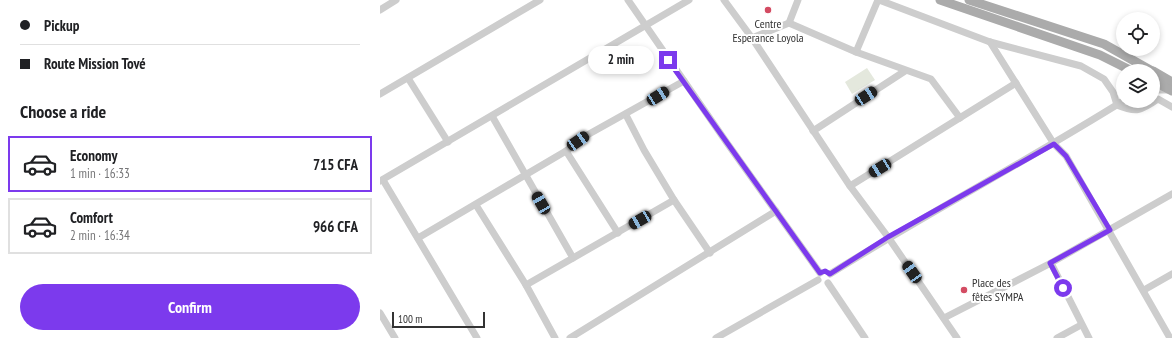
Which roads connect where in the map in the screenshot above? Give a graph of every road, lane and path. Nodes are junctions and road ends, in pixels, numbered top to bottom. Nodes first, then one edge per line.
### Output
1 (396, 0) edge
2 (540, 0) edge
3 (628, 0) edge
4 (689, 0) edge
5 (724, 0) edge
6 (798, 0) edge
7 (879, 0) edge
8 (940, 0) edge
9 (969, 0) edge
10 (380, 10) edge
11 (789, 23) junction
12 (645, 25) junction
13 (752, 38) junction
14 (990, 42) junction
15 (1104, 44) junction
16 (856, 52) junction
17 (1100, 54) junction
18 (1119, 64) edge
19 (1133, 64) edge
20 (905, 71) junction
21 (408, 78) junction
22 (684, 81) junction
23 (1160, 82) edge
24 (1160, 82) edge
25 (1016, 83) junction
26 (1171, 88) edge
27 (380, 94) edge
28 (1116, 97) edge
29 (1160, 100) edge
30 (1116, 105) edge
31 (1172, 107) edge
32 (1126, 108) edge
33 (1143, 108) edge
34 (626, 115) junction
35 (492, 116) junction
36 (960, 118) junction
37 (813, 131) junction
38 (448, 142) junction
39 (1054, 144) junction
40 (566, 151) junction
41 (526, 176) junction
42 (381, 181) edge
43 (850, 186) junction
44 (1172, 194) edge
45 (674, 200) junction
46 (476, 205) junction
47 (776, 211) junction
48 (1110, 230) junction
49 (618, 233) junction
50 (888, 237) junction
51 (418, 238) junction
52 (710, 254) junction
53 (572, 258) junction
54 (1050, 263) junction
55 (830, 274) junction
56 (1172, 274) edge
57 (819, 276) junction
58 (828, 283) junction
59 (526, 286) junction
60 (1144, 290) junction
61 (380, 313) edge
62 (944, 318) junction
63 (1081, 325) junction
64 (395, 338) edge
65 (477, 338) edge
66 (555, 338) edge
67 (570, 338) edge
68 (716, 338) edge
69 (865, 338) edge
70 (957, 338) edge
71 (1057, 338) edge
72 (1089, 338) edge
73 (1170, 338) edge

1 - 10 street
2 - 21 street
3 - 12 street
4 - 12 street
5 - 13 street
6 - 11 street
7 - 14 street
7 - 16 street
8 - 17 main road
9 - 15 main road
11 - 13 street
11 - 16 street
12 - 22 street
12 - 35 street
13 - 37 street
14 - 25 street
14 - 28 street
15 - 17 main road
15 - 19 main road
16 - 20 street
17 - 18 main road
20 - 36 street
20 - 37 street
21 - 27 street
21 - 38 street
22 - 34 street
22 - 47 street
23 - 26 main road
24 - 26 street
25 - 36 street
25 - 39 street
29 - 31 street
30 - 39 street
32 - 33 street
34 - 40 street
34 - 45 street
35 - 38 street
35 - 41 street
36 - 43 street
37 - 43 street
38 - 42 street
39 - 48 street
39 - 50 street
40 - 41 street
40 - 49 street
41 - 46 street
41 - 53 street
42 - 51 street
43 - 50 street
44 - 48 street
45 - 49 street
45 - 52 street
46 - 51 street
46 - 59 street
47 - 52 street
47 - 57 street
48 - 54 street
48 - 60 street
49 - 53 street
50 - 55 street
50 - 62 street
51 - 65 street
52 - 67 street
53 - 59 street
54 - 62 street
54 - 63 street
55 - 57 street
55 - 58 street
56 - 60 street
57 - 58 street
57 - 68 street
58 - 69 street
59 - 66 street
60 - 73 street
61 - 64 street
62 - 70 street
63 - 71 street
63 - 72 street

